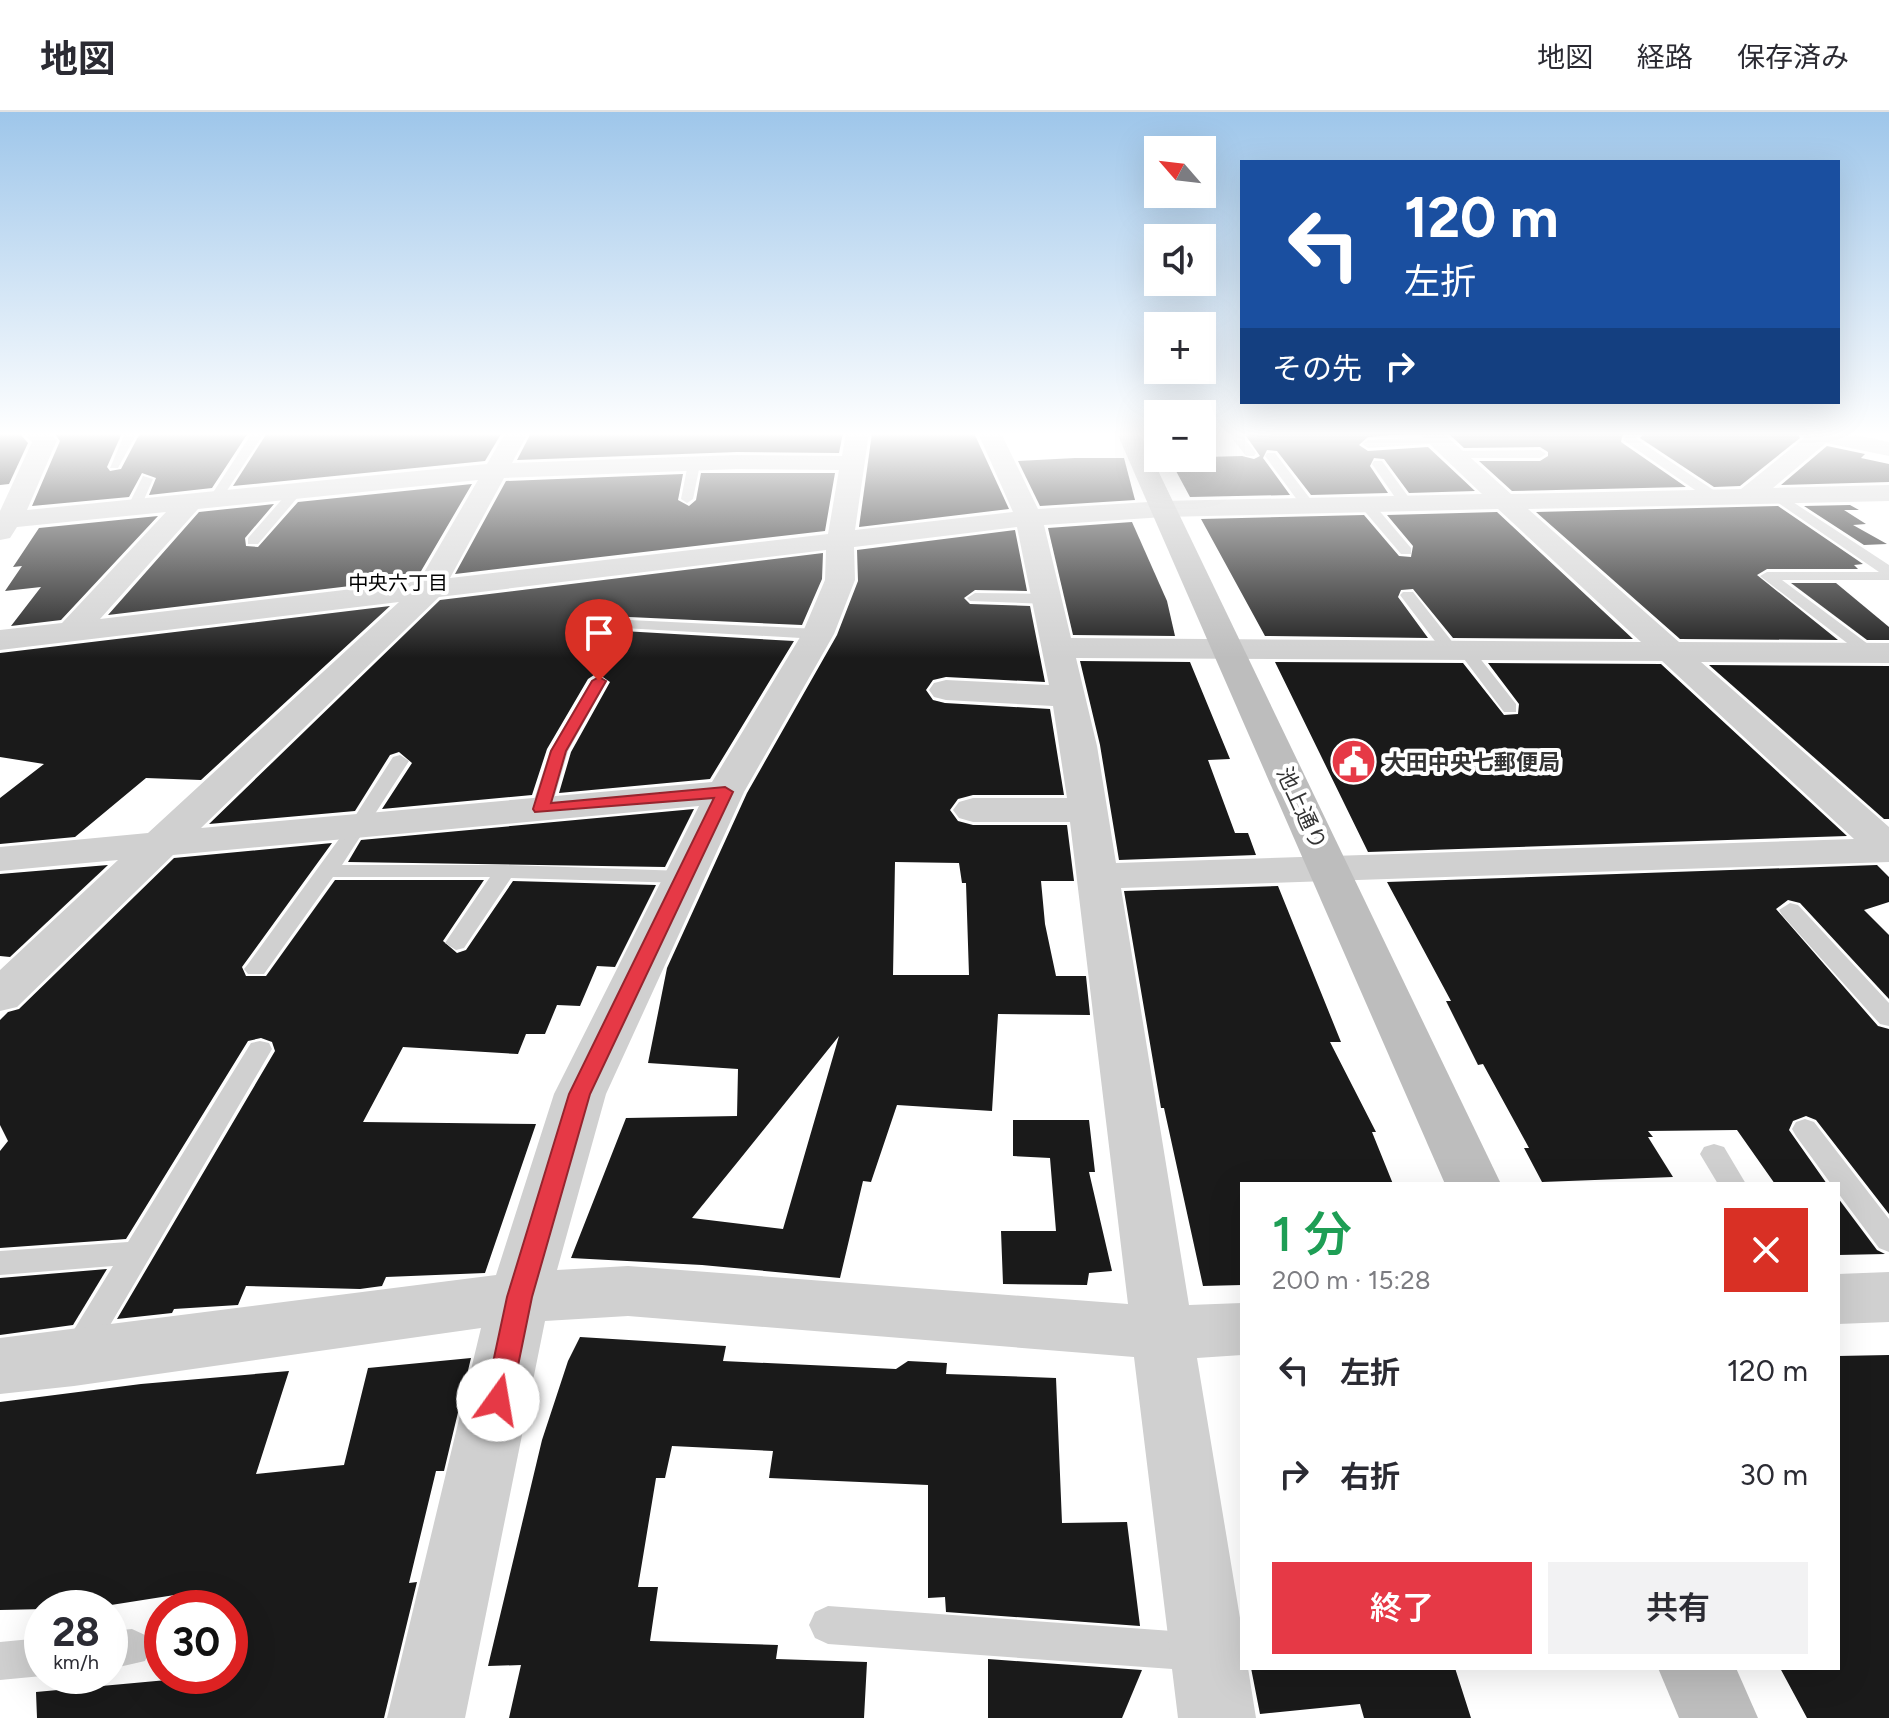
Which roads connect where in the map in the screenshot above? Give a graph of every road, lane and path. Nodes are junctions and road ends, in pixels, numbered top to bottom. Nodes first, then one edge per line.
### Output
1 (134, 508) edge
2 (195, 508) edge
3 (282, 508) edge
4 (474, 508) edge
5 (845, 508) edge
6 (1024, 508) edge
7 (1202, 508) edge
8 (1369, 508) edge
9 (1513, 508) edge
10 (1784, 508) edge
11 (1164, 509) junction
12 (1029, 518) junction
13 (5, 526) edge
14 (253, 541) dead end
15 (840, 541) junction
16 (1406, 551) dead end
17 (1889, 574) edge
18 (429, 588) junction
19 (1408, 595) dead end
20 (975, 598) dead end
21 (1048, 599) junction
22 (629, 625) dead end
23 (72, 631) junction
24 (818, 634) junction
25 (0, 640) edge
26 (1227, 647) junction
27 (1059, 648) junction
28 (1458, 650) junction
29 (1673, 652) junction
30 (1880, 653) edge
31 (599, 681) dead end
32 (946, 690) dead end
33 (1070, 697) junction
34 (1510, 708) dead end
35 (400, 761) dead end
36 (725, 792) junction
37 (541, 809) junction
38 (973, 810) dead end
39 (1088, 810) junction
40 (359, 826) junction
41 (162, 844) junction
42 (1889, 850) edge
43 (0, 859) edge
44 (1329, 869) junction
45 (326, 871) junction
46 (505, 871) junction
47 (1097, 876) junction
48 (684, 877) junction
49 (1790, 910) dead end
50 (456, 943) dead end
51 (256, 969) dead end
52 (0, 996) edge
53 (1889, 1018) edge
54 (260, 1049) dead end
55 (1805, 1129) dead end
56 (1714, 1154) dead end
57 (1472, 1182) edge
58 (1731, 1182) edge
59 (1889, 1240) edge
60 (136, 1253) junction
61 (0, 1263) edge
62 (519, 1297) junction
63 (1889, 1297) edge
64 (1840, 1299) edge
65 (1240, 1329) edge
66 (1162, 1333) junction
67 (74, 1359) junction
68 (0, 1366) edge
69 (828, 1625) dead end
70 (1210, 1653) junction
71 (24, 1659) edge
72 (0, 1661) edge
73 (1697, 1670) edge
74 (426, 1718) edge
75 (1217, 1718) edge
76 (1719, 1718) edge

1 - 13 street
2 - 23 street
3 - 14 lane
4 - 18 street
5 - 15 street
6 - 12 street
7 - 11 street
8 - 16 lane
9 - 29 street
10 - 17 lane
11 - 12 street
11 - 26 main road, 池上通り
12 - 15 street
12 - 21 street
15 - 18 street
15 - 24 street
17 - 30 lane
18 - 23 street
18 - 41 street
19 - 28 lane
20 - 21 lane
21 - 27 street
22 - 24 lane
23 - 25 street
24 - 36 street
26 - 27 street
26 - 28 street
26 - 44 main road, 池上通り
27 - 33 street
28 - 29 street
28 - 34 lane
29 - 30 street
29 - 42 street
31 - 37 lane
32 - 33 street
33 - 39 street
35 - 40 lane
36 - 37 street
36 - 48 street
37 - 40 street
38 - 39 street
39 - 47 street
40 - 41 street
40 - 45 lane
41 - 43 street
41 - 52 street
42 - 44 street
44 - 47 street
44 - 57 main road, 池上通り
45 - 46 lane
45 - 51 lane
46 - 48 lane
46 - 50 lane
47 - 66 street
48 - 62 street
49 - 53 lane
54 - 60 lane
55 - 59 lane
56 - 58 lane
60 - 61 lane
60 - 67 lane
62 - 66 street
62 - 67 street
62 - 74 street
63 - 64 street
65 - 66 street
66 - 70 street
67 - 68 street
69 - 70 lane
70 - 75 street
71 - 72 lane
73 - 76 main road

